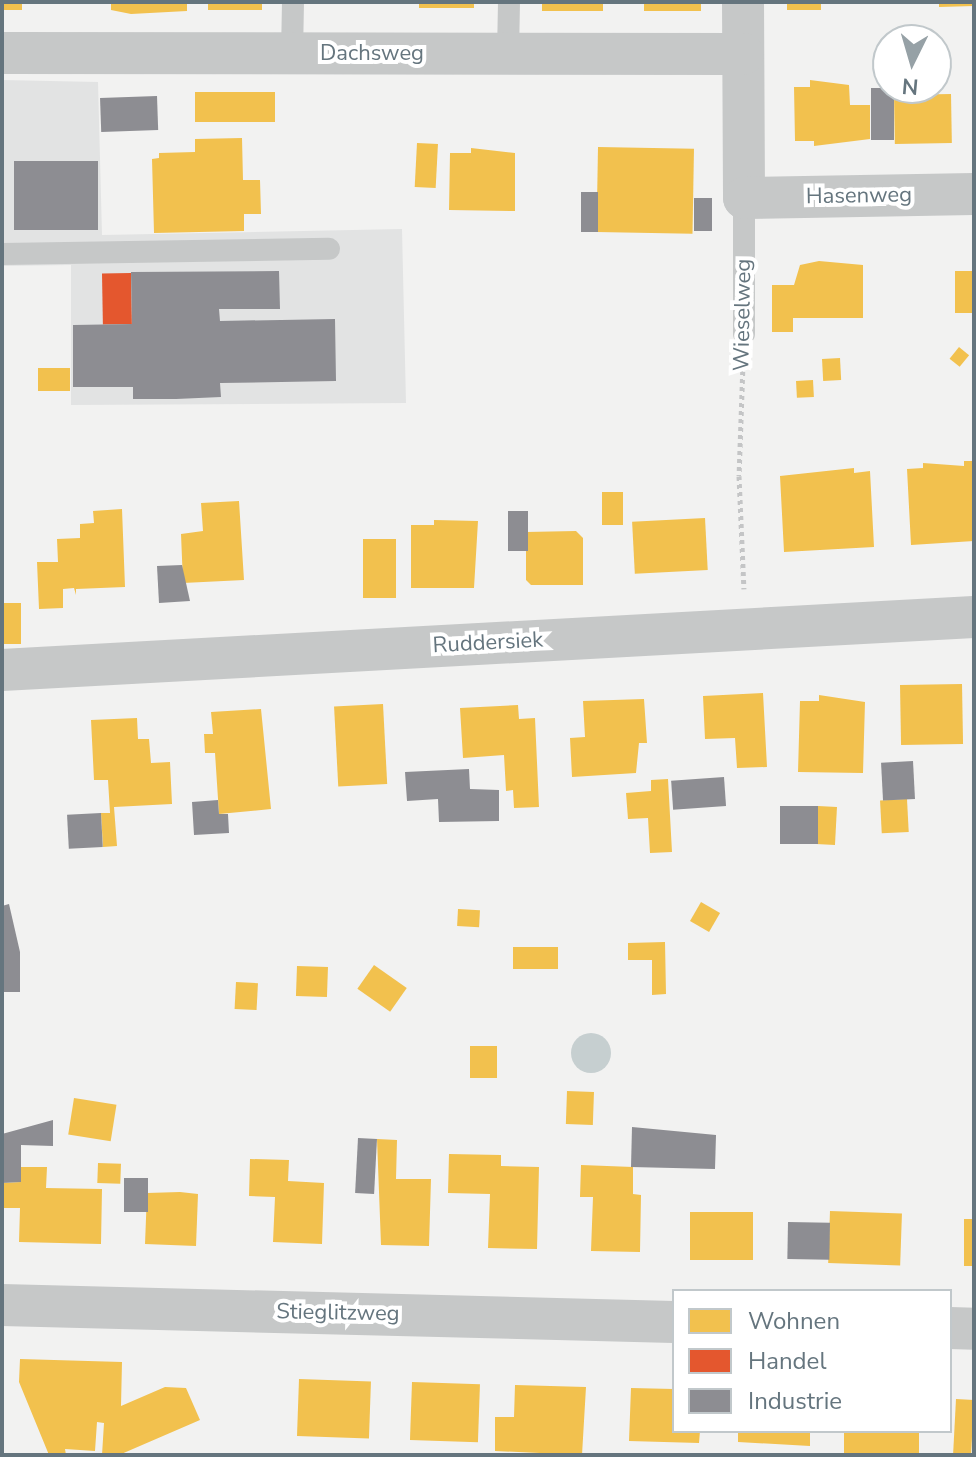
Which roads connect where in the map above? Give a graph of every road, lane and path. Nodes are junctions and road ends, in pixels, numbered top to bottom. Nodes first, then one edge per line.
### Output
1 (293, 2) edge
2 (509, 2) edge
3 (743, 2) edge
4 (2, 53) edge
5 (292, 54) junction
6 (508, 54) junction
7 (743, 54) junction
8 (974, 194) edge
9 (744, 198) junction
10 (329, 249) dead end
11 (2, 254) edge
12 (744, 334) joint
13 (974, 617) edge
14 (746, 629) junction
15 (2, 670) edge
16 (2, 1305) edge
17 (672, 1322) edge
18 (952, 1328) edge
19 (974, 1329) edge

1 - 5 lane
2 - 6 lane
3 - 7 street, Wieselweg
4 - 5 street, Dachsweg
5 - 6 street, Dachsweg
6 - 7 street, Dachsweg
7 - 9 street, Wieselweg
8 - 9 street, Hasenweg
9 - 12 lane, Wieselweg
10 - 11 lane
12 - 14 path, Wieselweg
13 - 14 street, Ruddersiek
14 - 15 street, Ruddersiek
16 - 17 street, Stieglitzweg
18 - 19 street

